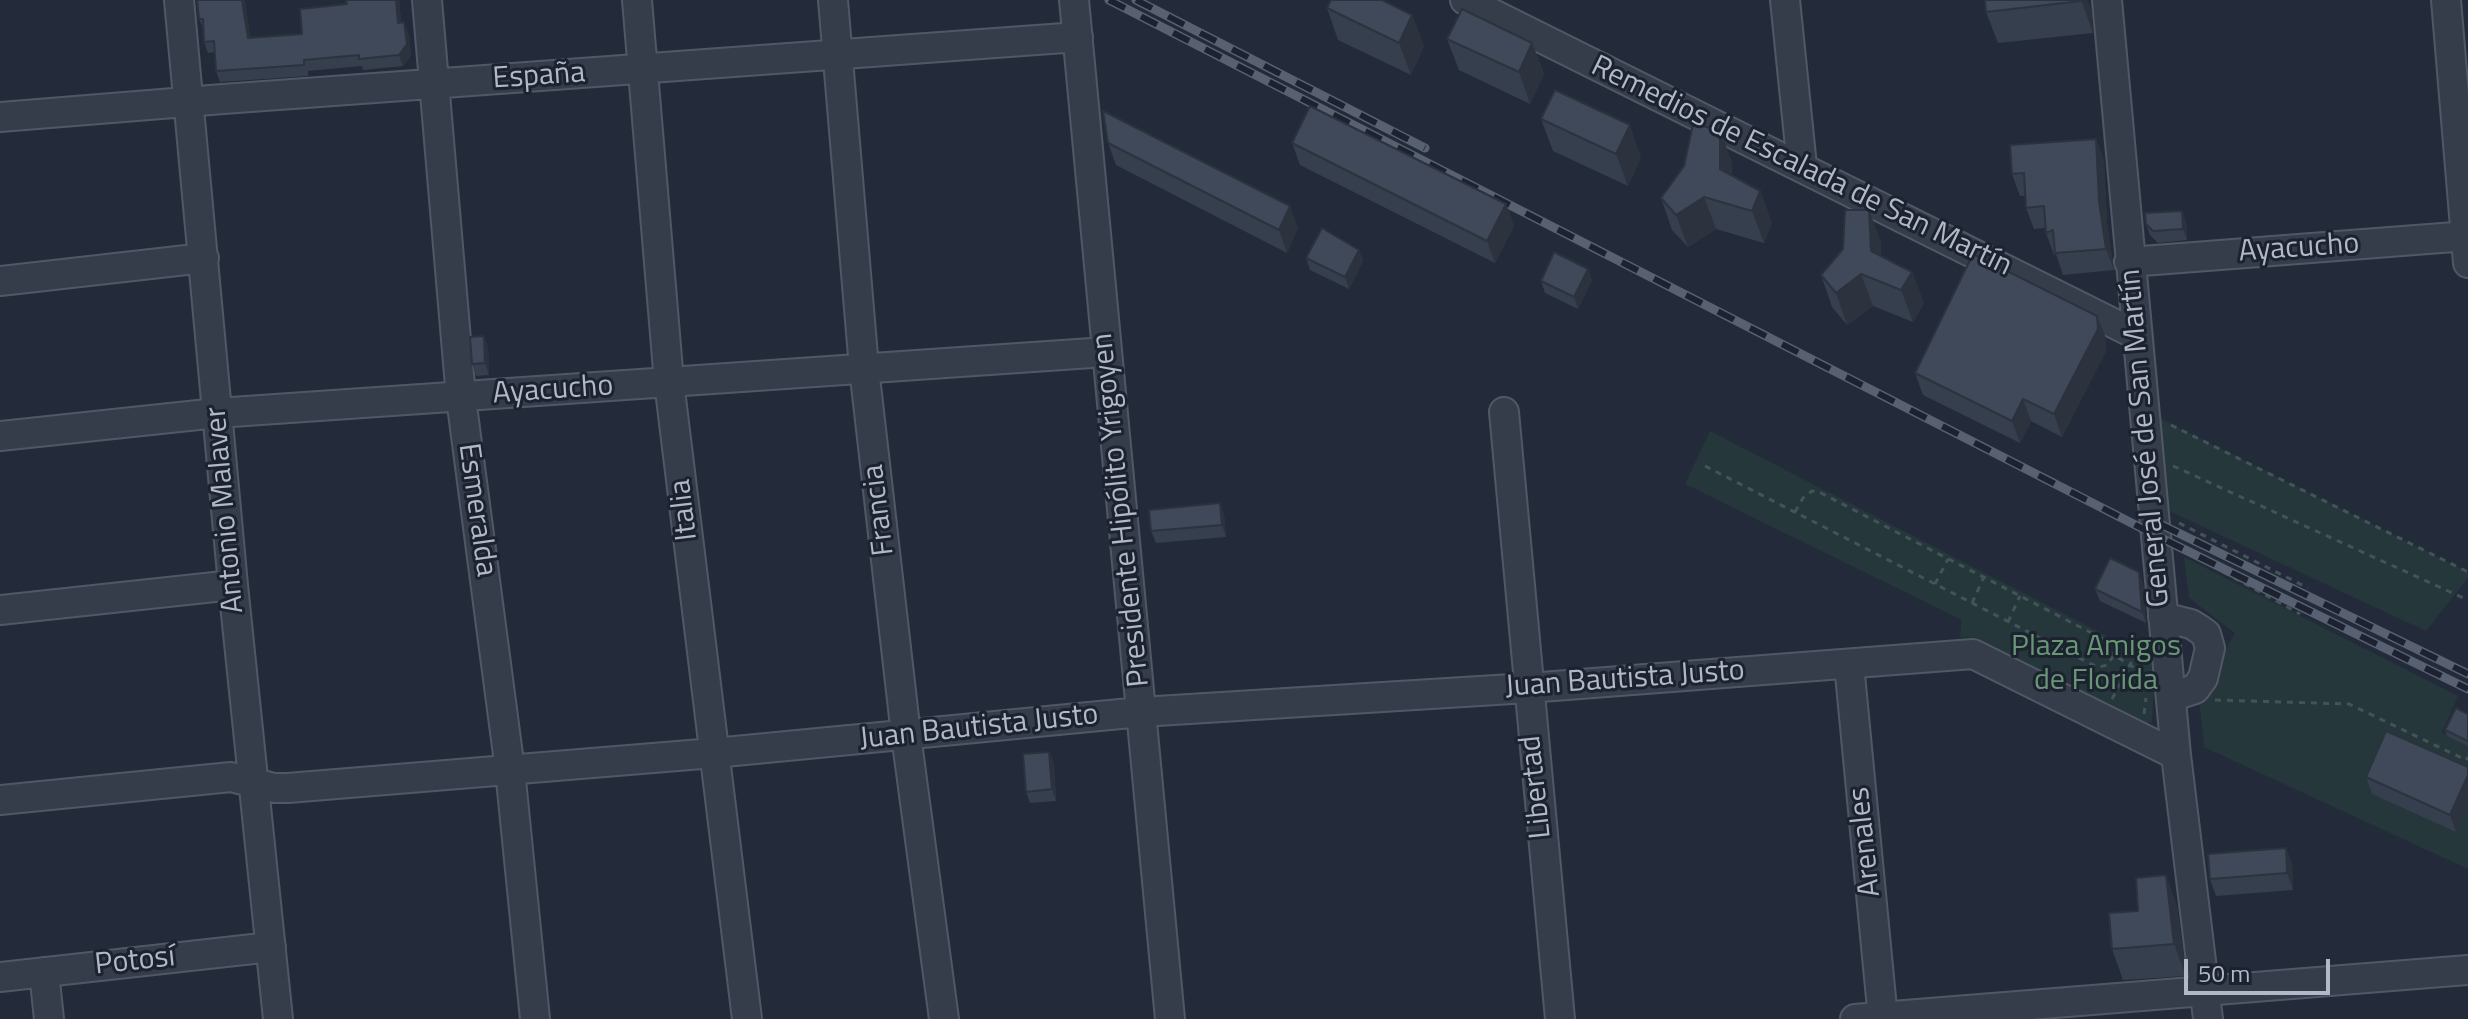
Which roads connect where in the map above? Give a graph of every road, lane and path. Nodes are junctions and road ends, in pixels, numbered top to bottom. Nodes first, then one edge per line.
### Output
1 (179, 0) edge
2 (427, 0) edge
3 (637, 0) edge
4 (833, 0) edge
5 (1074, 0) edge
6 (1465, 0) edge
7 (1785, 0) edge
8 (2107, 0) edge
9 (2446, 0) edge
10 (1078, 37) junction
11 (838, 54) junction
12 (644, 69) junction
13 (436, 84) junction
14 (190, 101) junction
15 (0, 117) edge
16 (1802, 166) junction
17 (2467, 245) edge
18 (204, 258) junction
19 (2129, 262) junction
20 (0, 281) edge
21 (2137, 335) junction
22 (1106, 352) junction
23 (864, 368) junction
24 (669, 382) junction
25 (461, 398) junction
26 (2143, 410) junction
27 (1504, 412) dead end
28 (217, 413) junction
29 (0, 436) edge
30 (2147, 455) junction
31 (1705, 466) dead end
32 (1795, 512) junction
33 (2154, 522) junction
34 (1948, 559) junction
35 (2468, 572) edge
36 (1984, 577) junction
37 (1935, 584) junction
38 (233, 585) junction
39 (2308, 588) dead end
40 (2020, 596) junction
41 (2468, 600) edge
42 (1972, 603) junction
43 (0, 610) edge
44 (2300, 614) dead end
45 (2163, 617) junction
46 (2008, 622) junction
47 (2142, 642) dead end
48 (2114, 655) junction
49 (1849, 664) junction
50 (2130, 666) junction
51 (1528, 688) junction
52 (2165, 689) junction
53 (1141, 712) junction
54 (2103, 718) junction
55 (906, 735) junction
56 (2144, 738) junction
57 (714, 753) junction
58 (2176, 755) junction
59 (2468, 757) edge
60 (510, 770) junction
61 (252, 782) junction
62 (0, 800) edge
63 (271, 947) junction
64 (2468, 970) edge
65 (44, 972) junction
66 (0, 977) edge
67 (2205, 991) junction
68 (1883, 1018) edge
69 (49, 1019) edge
70 (278, 1019) edge
71 (535, 1019) edge
72 (747, 1019) edge
73 (944, 1019) edge
74 (1170, 1019) edge
75 (1560, 1019) edge
76 (1855, 1019) edge
77 (2208, 1019) edge

1 - 14 street, Antonio Malaver
2 - 13 street, Esmeralda
3 - 12 street, Italia
4 - 11 street, Francia
5 - 10 street, Presidente Hipólito Yrigoyen
6 - 16 street, Remedios de Escalada de San Martín
7 - 16 street
8 - 19 street, General José de San Martín
9 - 17 street
10 - 11 street, España
10 - 22 street, Presidente Hipólito Yrigoyen
11 - 12 street, España
11 - 23 street, Francia
12 - 13 street, España
12 - 24 street, Italia
13 - 14 street, España
13 - 25 street, Esmeralda
14 - 15 street, España
14 - 18 street, Antonio Malaver
16 - 21 street, Remedios de Escalada de San Martín
17 - 19 street, Ayacucho
18 - 20 street
18 - 28 street, Antonio Malaver
19 - 21 street, General José de San Martín
21 - 26 street, General José de San Martín
22 - 23 street, Ayacucho
22 - 53 street, Presidente Hipólito Yrigoyen
23 - 24 street, Ayacucho
23 - 55 street, Francia
24 - 25 street, Ayacucho
24 - 57 street, Italia
25 - 28 street, Ayacucho
25 - 60 street, Esmeralda
26 - 30 street, General José de San Martín
26 - 35 path
27 - 51 street, Libertad
28 - 29 street, Ayacucho
28 - 38 street, Antonio Malaver
30 - 33 street, General José de San Martín
30 - 41 path
31 - 32 path
32 - 34 path
32 - 37 path
33 - 39 path
33 - 44 path
33 - 45 street, General José de San Martín
34 - 36 path
34 - 37 path
36 - 40 path
36 - 42 path
37 - 42 path
38 - 43 street
38 - 61 street, Antonio Malaver
40 - 46 path
40 - 48 path
42 - 46 path
45 - 52 street, General José de San Martín
45 - 52 street
46 - 48 path
47 - 50 path
48 - 50 path
49 - 51 street, Juan Bautista Justo
49 - 54 street, Juan Bautista Justo
49 - 68 street, Arenales
50 - 52 path
50 - 54 path
51 - 53 street, Juan Bautista Justo
51 - 75 street, Libertad
52 - 56 path
52 - 58 street, General José de San Martín
52 - 59 path
53 - 55 street, Juan Bautista Justo
53 - 74 street, Presidente Hipólito Yrigoyen
54 - 56 street, Juan Bautista Justo
55 - 57 street, Juan Bautista Justo
55 - 73 street, Francia
56 - 58 street, Juan Bautista Justo
57 - 60 street, Juan Bautista Justo
57 - 72 street, Italia
58 - 67 street, General José de San Martín
60 - 61 street, Juan Bautista Justo
60 - 71 street, Esmeralda
61 - 62 street, Juan Bautista Justo
61 - 63 street, Antonio Malaver
63 - 65 street, Potosí
63 - 70 street, Antonio Malaver
64 - 67 street
65 - 66 street, Potosí
65 - 69 street
67 - 68 street
67 - 77 street, General José de San Martín
68 - 76 street

